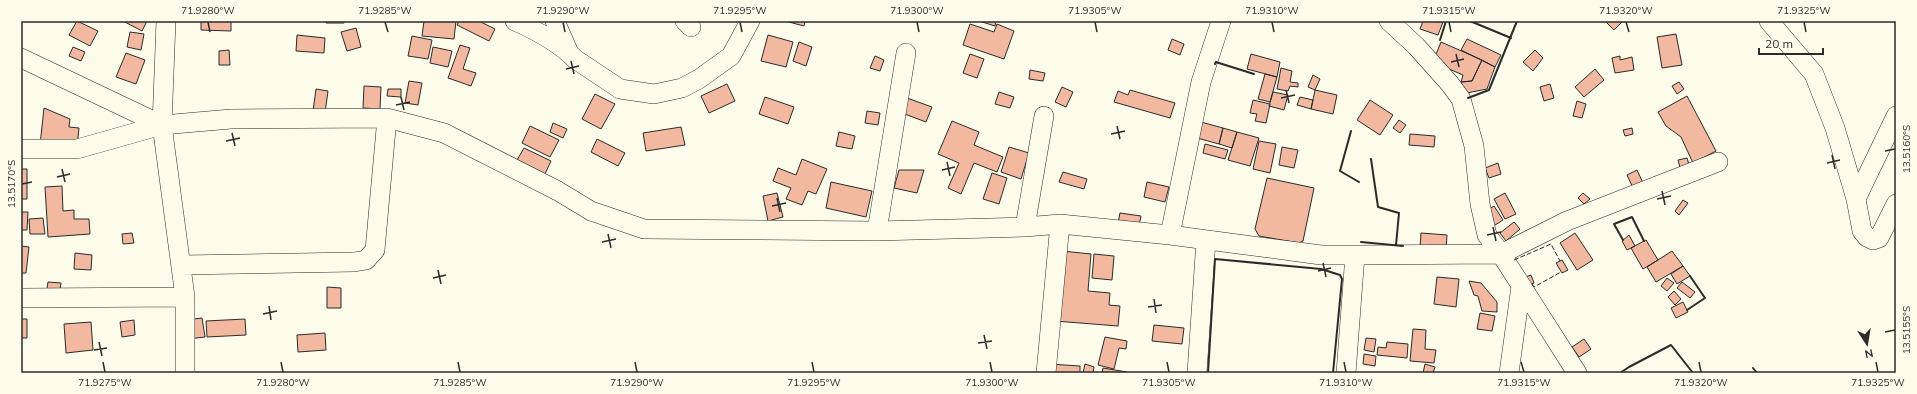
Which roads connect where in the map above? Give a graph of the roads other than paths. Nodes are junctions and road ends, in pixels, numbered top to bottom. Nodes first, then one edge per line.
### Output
1 (166, 21) edge
2 (515, 21) edge
3 (555, 21) edge
4 (750, 21) edge
5 (1221, 21) edge
6 (1389, 21) edge
7 (1770, 21) edge
8 (569, 52) junction
9 (906, 53) dead end
10 (21, 58) edge
11 (1044, 116) dead end
12 (1896, 116) edge
13 (387, 118) junction
14 (162, 125) junction
15 (21, 149) edge
16 (1718, 162) dead end
17 (1856, 199) junction
18 (1896, 204) edge
19 (1060, 224) junction
20 (1025, 227) junction
21 (877, 231) junction
22 (1170, 235) junction
23 (1206, 240) junction
24 (1500, 254) junction
25 (1355, 256) junction
26 (182, 265) junction
27 (1521, 286) junction
28 (185, 297) junction
29 (21, 298) edge
30 (185, 373) edge
31 (1046, 373) edge
32 (1197, 373) edge
33 (1346, 373) edge
34 (1509, 373) edge
35 (1577, 373) edge

1 - 14 street
2 - 8 street
3 - 8 street
4 - 8 street
5 - 22 street
6 - 24 street
7 - 17 street
9 - 21 street
10 - 14 street
11 - 20 street
12 - 17 street
13 - 14 street
13 - 21 street
13 - 26 street
14 - 15 street
14 - 26 street
16 - 24 street
17 - 18 street
19 - 20 street
19 - 22 street
19 - 31 street
20 - 21 street
22 - 23 street
23 - 25 street
23 - 32 street
24 - 25 street
24 - 27 street
25 - 33 street
26 - 28 street
27 - 34 street
27 - 35 street
28 - 29 street
28 - 30 street

